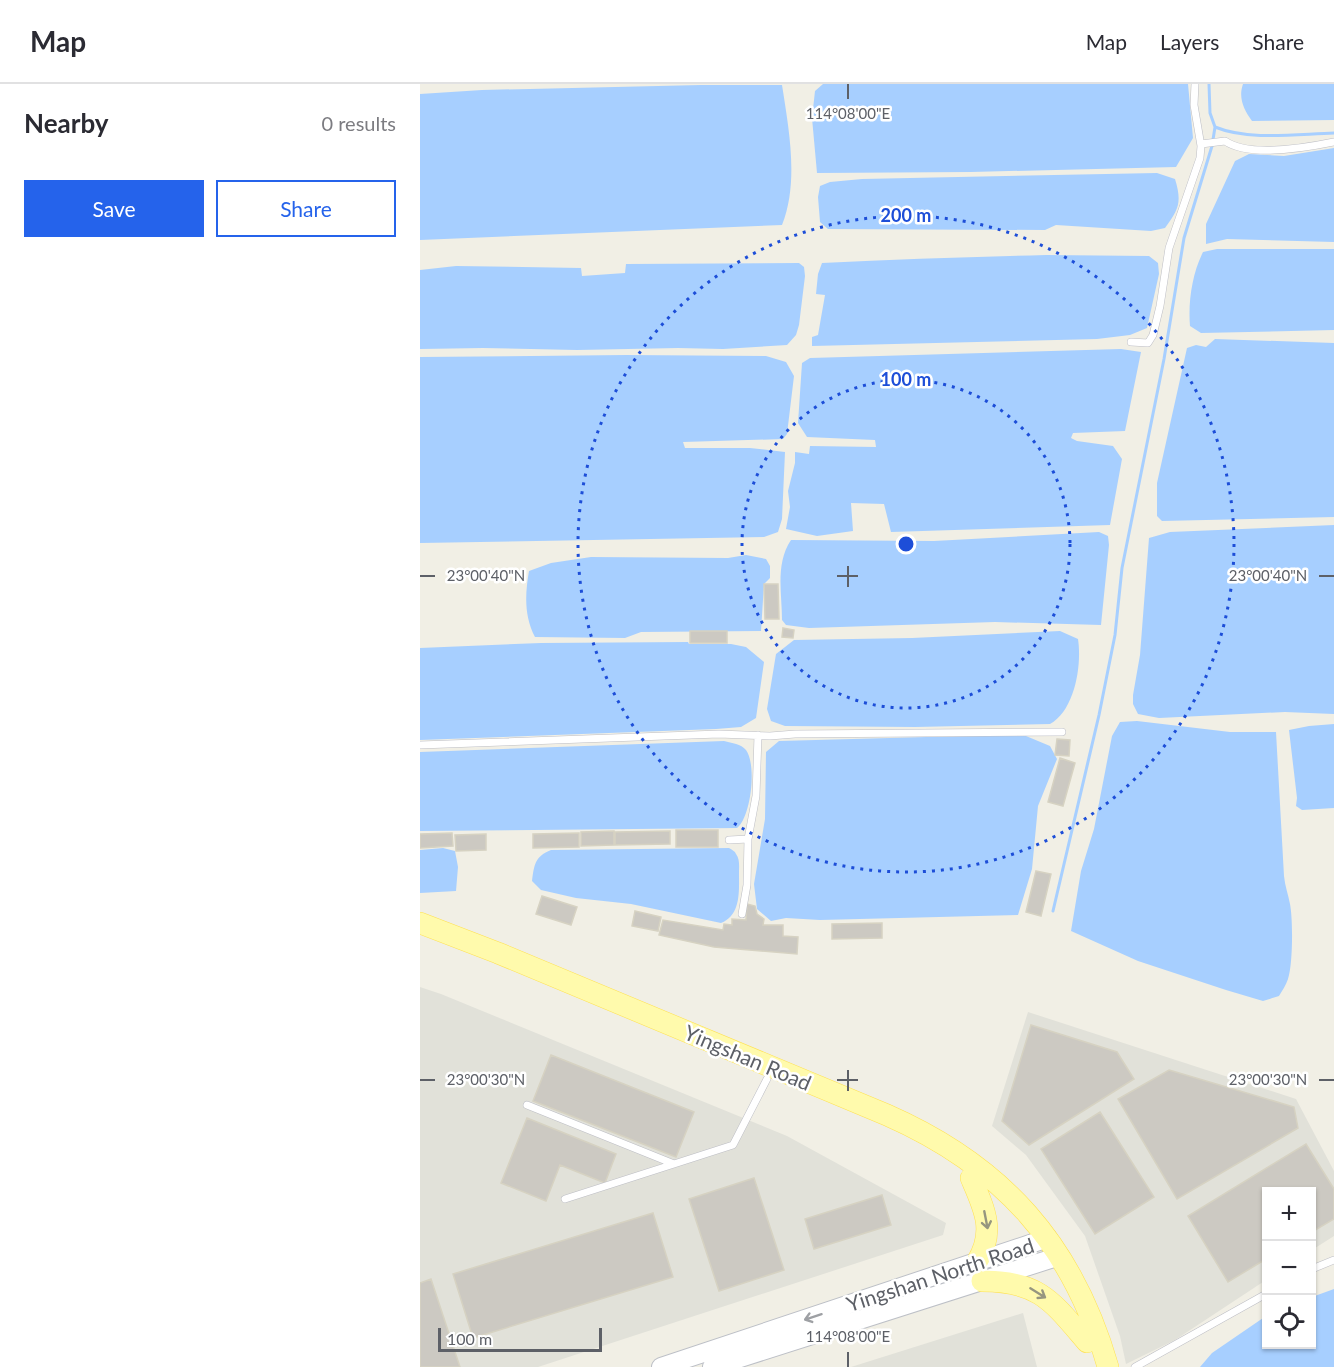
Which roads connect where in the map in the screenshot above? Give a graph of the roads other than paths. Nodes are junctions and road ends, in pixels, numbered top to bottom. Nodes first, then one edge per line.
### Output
1 (1195, 84) edge
2 (1334, 142) edge
3 (1203, 143) junction
4 (1131, 342) dead end
5 (1062, 732) dead end
6 (758, 735) junction
7 (420, 745) edge
8 (748, 839) junction
9 (729, 840) dead end
10 (742, 914) dead end
11 (420, 923) edge
12 (420, 937) edge
13 (767, 1079) junction
14 (527, 1105) dead end
15 (674, 1164) junction
16 (971, 1178) junction
17 (565, 1199) dead end
18 (1041, 1241) junction
19 (1053, 1258) junction
20 (1334, 1260) edge
21 (1316, 1267) edge
22 (979, 1271) junction
23 (1264, 1295) edge
24 (1087, 1342) junction
25 (661, 1367) edge
26 (712, 1367) edge
27 (1094, 1367) edge
28 (1108, 1367) edge
29 (1135, 1367) edge

1 - 3 lane
2 - 3 lane
3 - 4 lane
5 - 6 lane
6 - 7 lane
6 - 8 lane
8 - 9 lane
8 - 10 lane
11 - 18 main road, Yingshan Road
12 - 13 main road, Yingshan Road
13 - 15 lane
13 - 16 main road, Yingshan Road
14 - 15 lane
15 - 17 lane
16 - 18 main road, Yingshan Road
16 -> 22 main road
18 - 19 main road, Yingshan Road
18 - 22 main road, Yingshan North Road
19 - 22 main road, Yingshan North Road
19 - 24 main road, Yingshan Road
19 - 28 main road, Yingshan Road
20 - 21 lane
22 -> 24 main road
22 -> 25 main road, Yingshan North Road
22 - 26 main road, Yingshan North Road
23 - 29 lane
24 - 27 main road, Yingshan Road

